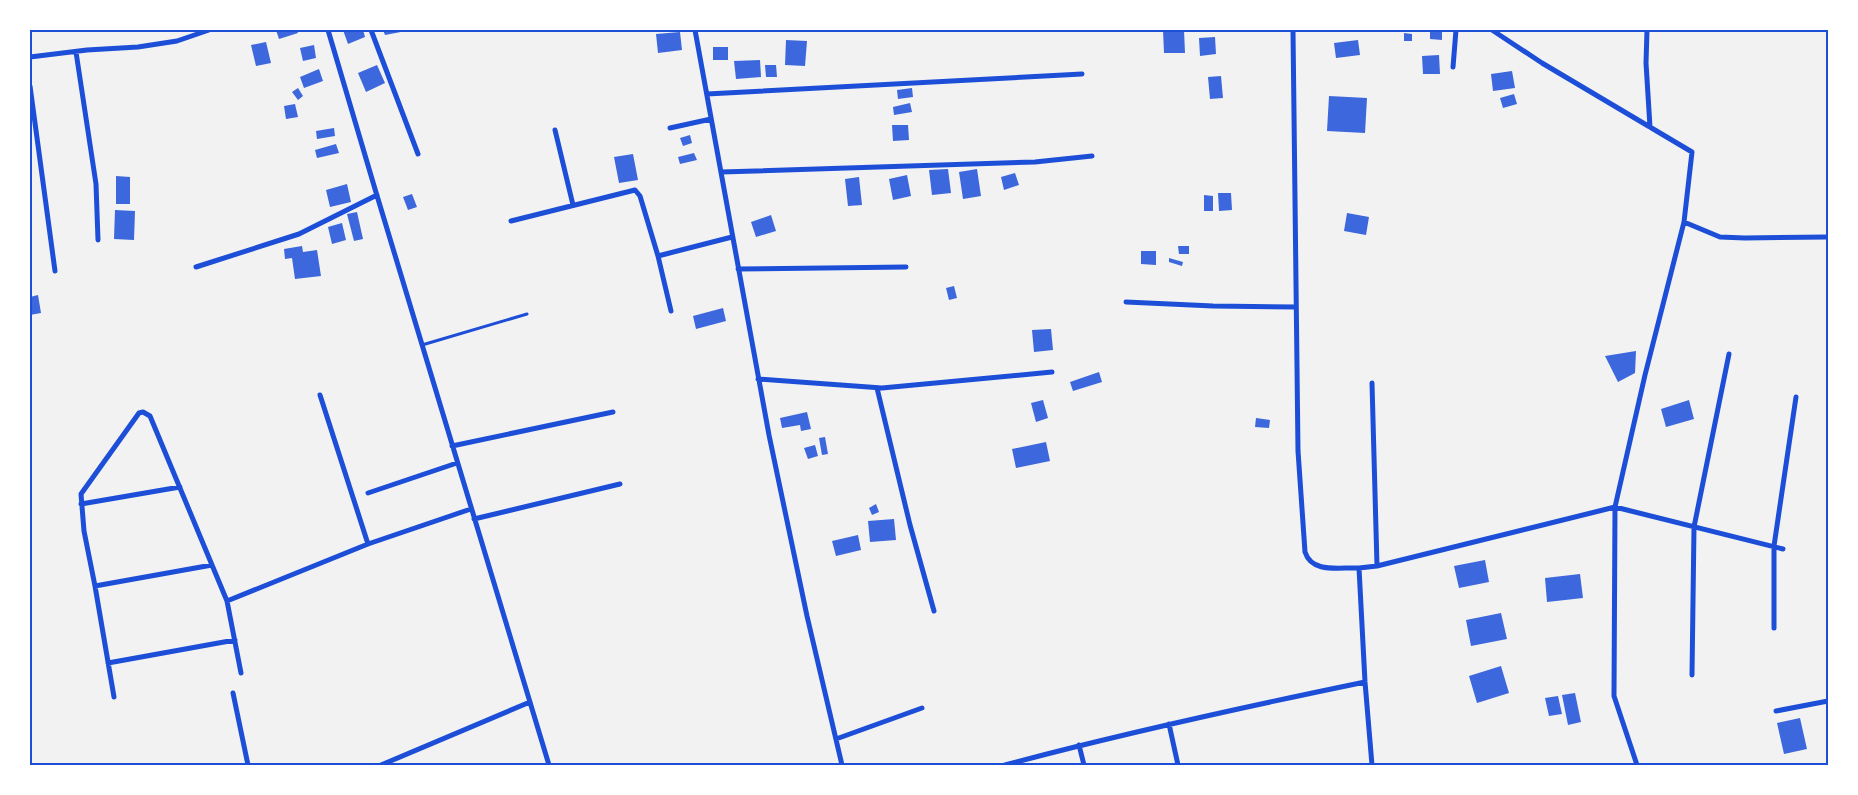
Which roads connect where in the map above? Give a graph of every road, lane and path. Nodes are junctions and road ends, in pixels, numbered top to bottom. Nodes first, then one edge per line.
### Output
1 (209, 30) edge
2 (328, 30) edge
3 (370, 30) edge
4 (695, 30) edge
5 (1293, 30) edge
6 (1456, 30) edge
7 (1492, 30) edge
8 (1647, 30) edge
9 (76, 52) junction
10 (30, 57) edge
11 (1453, 68) dead end
12 (1082, 74) dead end
13 (30, 86) edge
14 (707, 94) junction
15 (712, 120) junction
16 (1650, 127) junction
17 (670, 128) dead end
18 (555, 130) dead end
19 (418, 154) dead end
20 (1092, 156) dead end
21 (721, 172) junction
22 (377, 195) junction
23 (573, 205) junction
24 (511, 221) dead end
25 (1684, 222) junction
26 (732, 237) junction
27 (1828, 237) edge
28 (98, 240) dead end
29 (658, 256) junction
30 (196, 267) dead end
31 (906, 267) dead end
32 (738, 270) junction
33 (56, 271) dead end
34 (1126, 302) dead end
35 (1296, 307) junction
36 (671, 311) dead end
37 (527, 314) dead end
38 (422, 346) junction
39 (1730, 354) dead end
40 (1052, 372) dead end
41 (758, 379) junction
42 (1372, 383) dead end
43 (877, 388) junction
44 (320, 395) dead end
45 (1796, 397) dead end
46 (613, 412) dead end
47 (452, 446) junction
48 (458, 463) junction
49 (620, 484) dead end
50 (180, 487) junction
51 (368, 493) dead end
52 (81, 504) junction
53 (1616, 507) junction
54 (471, 509) junction
55 (474, 519) junction
56 (1694, 527) junction
57 (368, 544) junction
58 (1774, 546) junction
59 (1783, 549) dead end
60 (212, 565) junction
61 (1377, 566) junction
62 (1359, 568) junction
63 (94, 586) junction
64 (227, 600) junction
65 (934, 611) dead end
66 (1774, 628) dead end
67 (235, 640) junction
68 (108, 662) junction
69 (241, 673) dead end
70 (1692, 674) dead end
71 (1365, 682) junction
72 (233, 693) dead end
73 (114, 698) dead end
74 (1828, 701) edge
75 (530, 702) junction
76 (922, 708) dead end
77 (1776, 711) dead end
78 (1169, 724) junction
79 (836, 739) junction
80 (1079, 745) junction
81 (248, 765) edge
82 (381, 765) edge
83 (549, 765) edge
84 (842, 765) edge
85 (1005, 765) edge
86 (1084, 765) edge
87 (1178, 765) edge
88 (1372, 765) edge
89 (1637, 765) edge

1 - 9 street
2 - 22 street
3 - 19 street
4 - 14 street
5 - 35 street
6 - 11 street
7 - 16 street
8 - 16 street
9 - 10 street
9 - 28 street
12 - 14 street
13 - 33 street
14 - 15 street
15 - 17 street
15 - 21 street
16 - 25 street
18 - 23 street
20 - 21 street
21 - 26 street
22 - 30 street
22 - 38 street
23 - 24 street
23 - 29 street
25 - 27 street
25 - 53 street
26 - 29 street
26 - 32 street
29 - 36 street
31 - 32 street
32 - 41 street
34 - 35 street
35 - 62 street
37 - 38 lane
38 - 47 street
39 - 56 street
40 - 43 street
41 - 43 street
41 - 79 street
42 - 61 street
43 - 65 street
44 - 57 street
45 - 58 street
46 - 47 street
47 - 48 street
48 - 51 street
48 - 54 street
49 - 55 street
50 - 52 street
50 - 52 street
50 - 60 street
52 - 63 street
53 - 56 street
53 - 61 street
53 - 89 street
54 - 55 street
54 - 57 street
55 - 75 street
56 - 58 street
56 - 70 street
57 - 64 street
58 - 59 street
58 - 66 street
60 - 63 street
60 - 64 street
61 - 62 street
62 - 71 street
63 - 68 street
64 - 67 street
67 - 68 street
67 - 69 street
68 - 73 street
71 - 78 street
71 - 88 street
72 - 81 street
74 - 77 street
75 - 82 street
75 - 83 street
76 - 79 street
78 - 80 street
78 - 87 street
79 - 84 street
80 - 85 street
80 - 86 street

